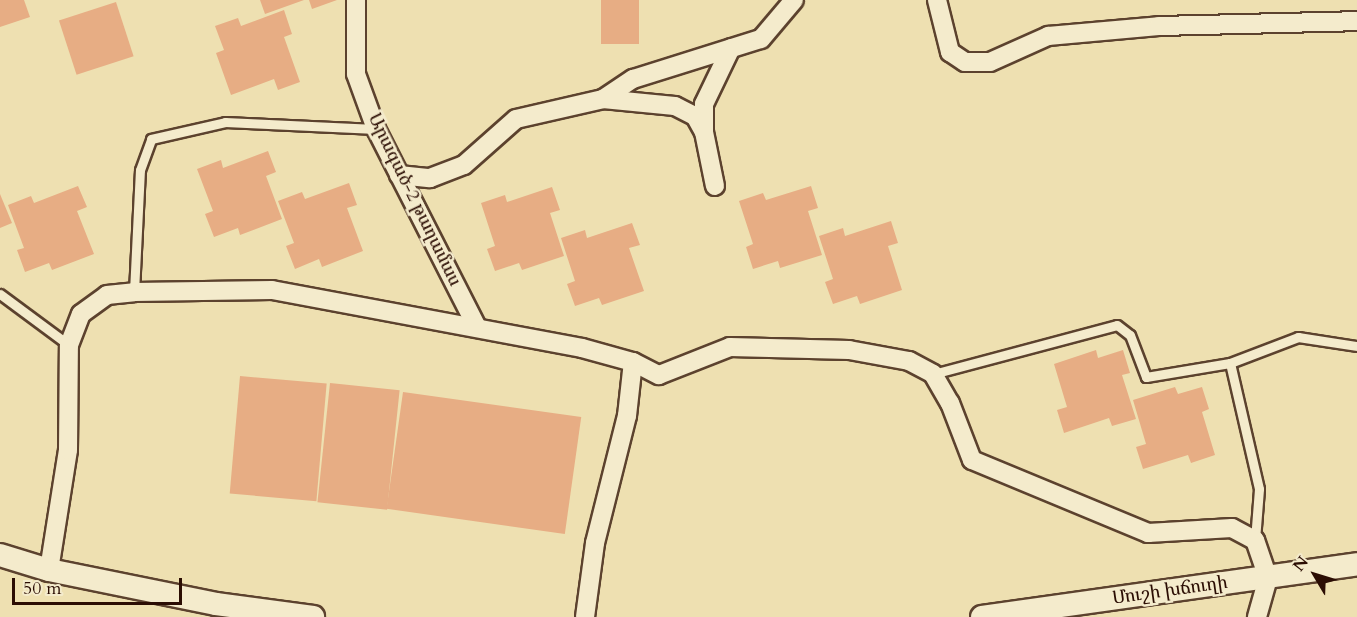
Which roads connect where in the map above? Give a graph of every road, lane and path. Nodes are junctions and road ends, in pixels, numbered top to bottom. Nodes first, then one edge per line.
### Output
1 (356, 0) edge
2 (794, 0) edge
3 (937, 0) edge
4 (1357, 21) edge
5 (731, 48) junction
6 (603, 99) junction
7 (376, 129) junction
8 (704, 132) junction
9 (399, 175) junction
10 (715, 186) dead end
11 (134, 292) junction
12 (0, 294) edge
13 (477, 327) junction
14 (69, 345) junction
15 (1357, 346) edge
16 (633, 362) junction
17 (1230, 363) junction
18 (933, 374) junction
19 (1255, 540) junction
20 (0, 555) edge
21 (1357, 564) edge
22 (49, 570) junction
23 (1268, 578) junction
24 (312, 617) edge
25 (585, 617) edge
26 (982, 617) edge
27 (1257, 617) edge

1 - 7 street, Արագած-2 թաղամաս
2 - 5 street
3 - 4 street
5 - 6 street
5 - 8 street
6 - 8 street
6 - 9 street
7 - 9 street, Արագած-2 թաղամաս
7 - 11 lane
8 - 10 street
9 - 13 street, Արագած-2 թաղամաս
11 - 13 street
11 - 14 street
12 - 14 lane
13 - 16 street
14 - 22 street
15 - 17 lane
16 - 18 street
16 - 25 street
17 - 18 lane
17 - 19 lane
18 - 19 street
19 - 23 street
20 - 22 street
21 - 23 street, Մուշի խճուղի
22 - 24 street
23 - 26 street, Մուշի խճուղի
23 - 27 street

